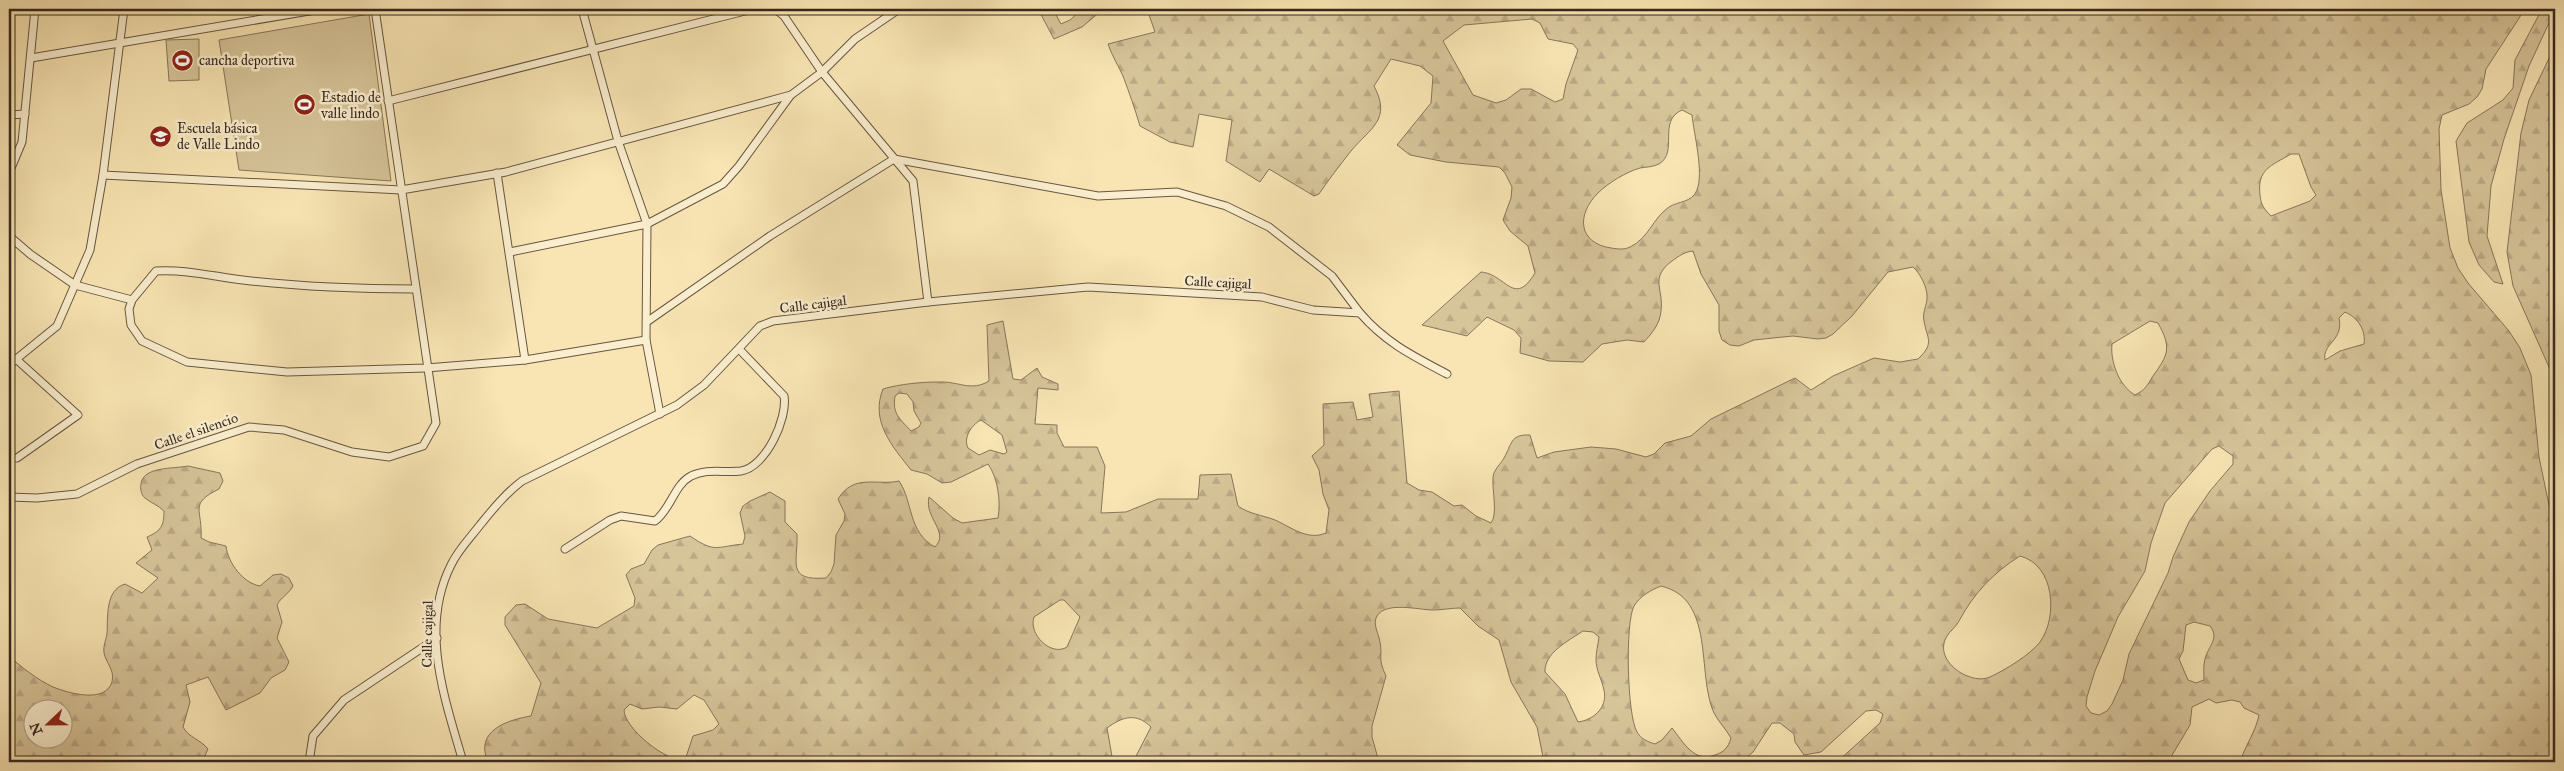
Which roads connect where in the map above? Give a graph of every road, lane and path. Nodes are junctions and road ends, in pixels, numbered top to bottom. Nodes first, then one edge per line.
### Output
1 (35, 9) edge
2 (124, 9) edge
3 (321, 9) edge
4 (375, 9) edge
5 (582, 9) edge
6 (766, 9) edge
7 (775, 9) edge
8 (900, 9) edge
9 (119, 41) junction
10 (593, 49) junction
11 (31, 58) junction
12 (822, 72) junction
13 (791, 96) junction
14 (388, 101) junction
15 (25, 114) junction
16 (9, 115) edge
17 (618, 141) junction
18 (894, 159) junction
19 (9, 173) edge
20 (497, 173) junction
21 (103, 175) junction
22 (401, 190) junction
23 (647, 224) junction
24 (9, 236) edge
25 (510, 252) junction
26 (75, 284) junction
27 (415, 289) junction
28 (132, 300) junction
29 (928, 302) junction
30 (1360, 313) junction
31 (648, 321) junction
32 (646, 340) junction
33 (739, 349) junction
34 (16, 359) junction
35 (525, 360) junction
36 (9, 365) edge
37 (426, 368) junction
38 (1447, 374) dead end
39 (660, 414) junction
40 (17, 458) dead end
41 (13, 498) edge
42 (9, 504) edge
43 (565, 549) dead end
44 (437, 638) junction
45 (309, 762) edge
46 (463, 762) edge

1 - 11 street
2 - 9 street
3 - 9 street
4 - 14 street
5 - 10 street
6 - 10 street
7 - 12 street
8 - 12 street
9 - 11 street
9 - 21 street
10 - 14 street
10 - 17 street
11 - 15 street
12 - 13 street
12 - 18 street
13 - 17 street
13 - 23 street
14 - 22 street
15 - 16 street
15 - 19 street
17 - 20 street
17 - 23 street
18 - 29 street
18 - 30 street
18 - 31 street
20 - 22 street
20 - 25 street
21 - 22 street
21 - 26 street
22 - 27 street
23 - 25 street
23 - 31 street
24 - 26 street
25 - 35 street
26 - 28 street
26 - 34 street
27 - 28 street
27 - 37 street
28 - 37 street
29 - 30 street, Calle cajigal
29 - 33 street, Calle cajigal
30 - 38 street
31 - 32 street
32 - 35 street
32 - 39 street
33 - 39 street, Calle cajigal
33 - 43 street
34 - 36 street
34 - 40 street
35 - 37 street
37 - 41 street, Calle el silencio
39 - 44 street, Calle cajigal
41 - 42 street
44 - 45 street
44 - 46 street, Calle cajigal

